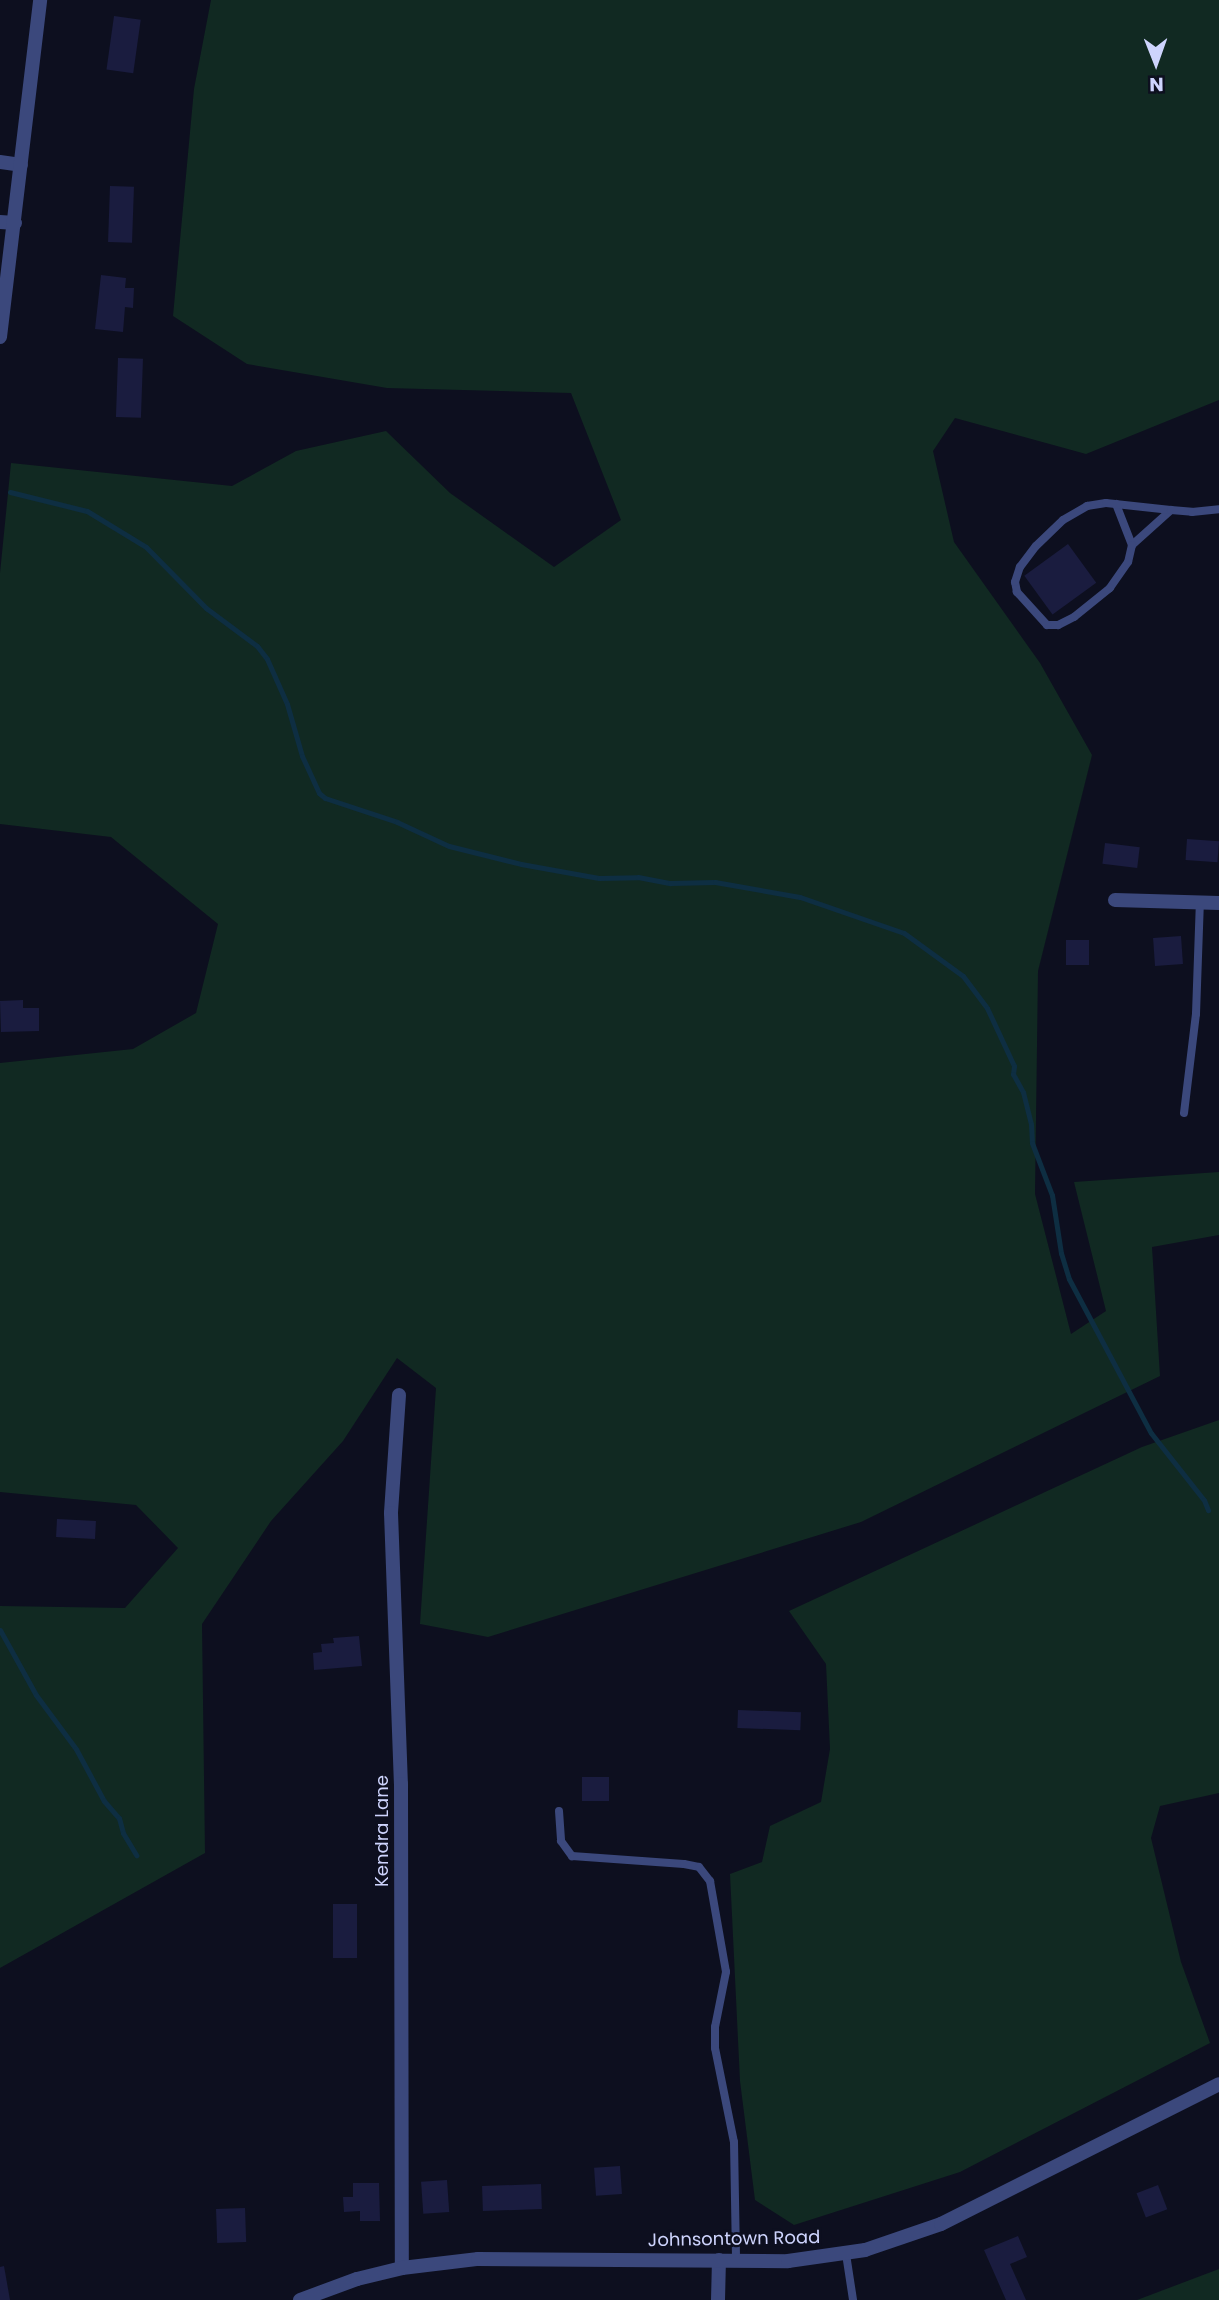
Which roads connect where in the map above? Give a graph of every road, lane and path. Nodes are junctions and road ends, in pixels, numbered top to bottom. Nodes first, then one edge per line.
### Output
1 (40, 0) edge
2 (0, 162) edge
3 (21, 165) junction
4 (7, 222) edge
5 (0, 337) edge
6 (1116, 504) junction
7 (1219, 509) edge
8 (1171, 510) junction
9 (1132, 545) junction
10 (1115, 900) dead end
11 (1200, 902) junction
12 (1219, 902) edge
13 (1184, 1113) dead end
14 (399, 1395) dead end
15 (559, 1811) dead end
16 (1219, 2084) edge
17 (846, 2254) junction
18 (719, 2260) junction
19 (736, 2260) junction
20 (402, 2268) junction
21 (300, 2300) edge
22 (718, 2300) edge
23 (853, 2300) edge

1 - 3 street
2 - 3 street
3 - 4 street
4 - 5 street
6 - 8 lane
6 - 9 lane
6 - 9 lane
7 - 8 lane
8 - 9 lane
10 - 11 street
11 - 12 street
11 - 13 lane
14 - 20 street, Kendra Lane
15 - 19 lane
16 - 17 street, Johnsontown Road
17 - 19 street, Johnsontown Road
17 - 23 lane
18 - 19 street, Johnsontown Road
18 - 20 street, Johnsontown Road
18 - 22 street
20 - 21 street, Johnsontown Road

